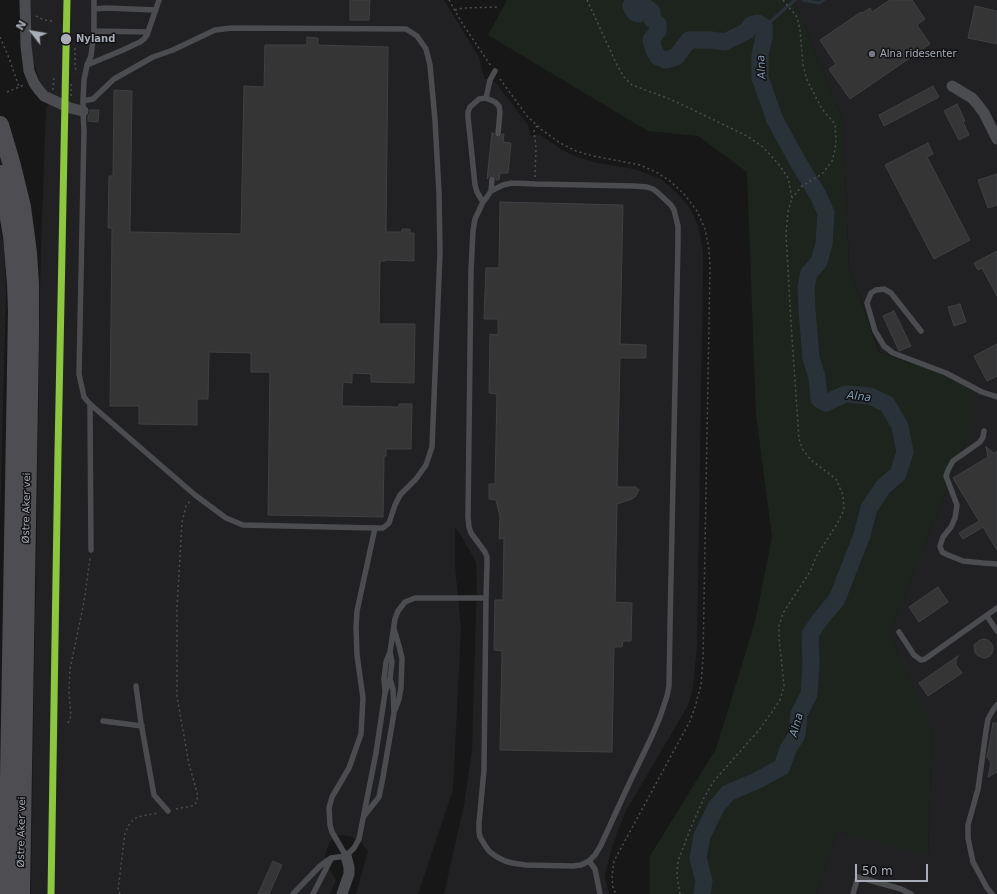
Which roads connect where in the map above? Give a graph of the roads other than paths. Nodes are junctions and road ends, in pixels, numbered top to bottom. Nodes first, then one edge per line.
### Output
1 (25, 0) edge
2 (94, 0) edge
3 (158, 0) edge
4 (94, 9) junction
5 (156, 10) junction
6 (94, 31) junction
7 (148, 32) junction
8 (87, 65) junction
9 (495, 71) road end
10 (952, 86) dead end
11 (486, 98) junction
12 (83, 106) junction
13 (0, 125) edge
14 (498, 134) dead end
15 (997, 139) edge
16 (0, 174) edge
17 (492, 179) dead end
18 (491, 191) junction
19 (483, 202) junction
20 (921, 331) dead end
21 (997, 397) edge
22 (90, 404) junction
23 (984, 431) dead end
24 (375, 528) junction
25 (90, 550) road end
26 (997, 564) edge
27 (483, 598) junction
28 (997, 608) edge
29 (987, 616) junction
30 (393, 627) junction
31 (997, 631) edge
32 (899, 632) dead end
33 (390, 652) junction
34 (390, 679) junction
35 (136, 686) dead end
36 (385, 693) junction
37 (997, 705) edge
38 (394, 713) junction
39 (103, 721) dead end
40 (142, 726) junction
41 (168, 811) road end
42 (364, 817) junction
43 (346, 856) junction
44 (331, 858) junction
45 (589, 861) junction
46 (7, 894) edge
47 (21, 894) edge
48 (293, 894) edge
49 (313, 894) edge
50 (342, 894) edge
51 (600, 894) edge
52 (853, 894) edge
53 (911, 894) edge
54 (992, 894) edge

1 - 12 street
2 - 4 lane
3 - 5 lane
4 - 5 lane
4 - 6 lane
5 - 7 lane
6 - 7 lane
6 - 8 lane
7 - 8 lane
8 - 12 lane
9 - 11 lane
10 - 15 street
11 - 14 lane
11 - 19 lane
12 - 22 lane
12 - 24 lane
13 - 47 highway, Østre Aker vei
16 - 46 highway, Østre Aker vei
17 - 18 lane
18 - 19 lane
18 - 45 lane
19 - 27 lane
20 - 21 lane
22 - 24 lane
22 - 25 lane
23 - 26 lane
24 - 43 lane
27 - 30 lane
27 - 45 lane
28 - 29 lane
29 - 31 lane
29 - 32 lane
30 - 33 lane
30 - 38 lane
33 - 34 lane
33 - 36 lane
34 - 36 lane
34 - 38 lane
35 - 40 lane
36 - 42 lane
37 - 54 lane
38 - 42 lane
39 - 40 lane
40 - 41 lane
42 - 43 lane
43 - 44 lane
43 - 50 street
44 - 48 lane
44 - 49 lane
45 - 51 lane
52 - 53 lane

